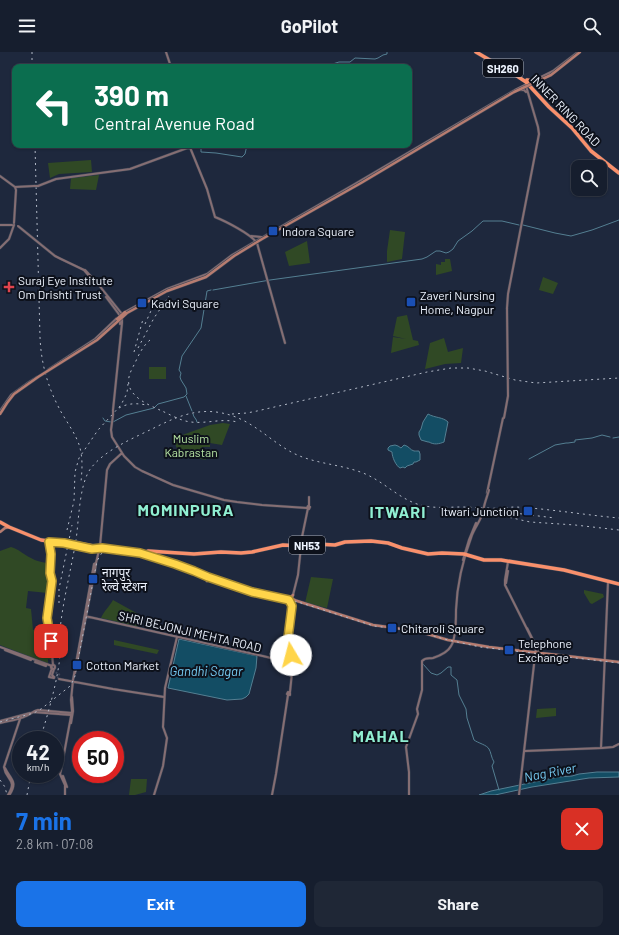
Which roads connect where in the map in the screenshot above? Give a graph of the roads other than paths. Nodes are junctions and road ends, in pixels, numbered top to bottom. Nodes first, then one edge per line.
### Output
1 (167, 52) edge
2 (478, 52) edge
3 (579, 52) edge
4 (171, 64) edge
5 (529, 86) junction
6 (184, 148) edge
7 (190, 148) edge
8 (619, 172) edge
9 (0, 177) edge
10 (15, 188) junction
11 (0, 224) edge
12 (13, 224) junction
13 (247, 235) junction
14 (250, 236) junction
15 (263, 237) junction
16 (256, 242) junction
17 (257, 247) junction
18 (0, 248) edge
19 (121, 317) junction
20 (280, 329) junction
21 (0, 413) edge
22 (122, 453) junction
23 (309, 497) dead end
24 (308, 508) junction
25 (0, 522) edge
26 (7, 526) junction
27 (0, 531) edge
28 (48, 541) junction
29 (64, 542) junction
30 (301, 546) junction
31 (148, 553) junction
32 (465, 554) junction
33 (509, 562) junction
34 (608, 581) junction
35 (619, 584) edge
36 (294, 595) junction
37 (293, 601) junction
38 (85, 616) junction
39 (177, 637) junction
40 (453, 642) junction
41 (0, 648) edge
42 (536, 648) junction
43 (531, 652) junction
44 (538, 653) junction
45 (535, 658) junction
46 (605, 661) junction
47 (619, 663) edge
48 (293, 664) junction
49 (52, 667) junction
50 (54, 677) dead end
51 (68, 681) junction
52 (73, 681) junction
53 (72, 686) junction
54 (165, 696) junction
55 (71, 714) junction
56 (21, 717) junction
57 (0, 722) edge
58 (619, 744) edge
59 (526, 745) junction
60 (602, 747) junction
61 (525, 750) junction
62 (530, 750) junction
63 (520, 751) dead end
64 (524, 754) junction
65 (521, 784) junction
66 (9, 795) edge
67 (66, 795) edge
68 (154, 795) edge
69 (272, 795) edge
70 (409, 795) edge
71 (520, 795) edge

1 - 4 main road
2 - 5 highway, INNER RING ROAD
2 - 5 highway, INNER RING ROAD / SH260
3 - 5 main road
3 - 21 main road, bridge
5 - 8 highway, INNER RING ROAD
5 - 8 highway, INNER RING ROAD
5 - 15 main road
5 - 16 main road
5 - 32 main road, bridge
6 - 10 main road, bridge
7 - 13 main road
9 - 10 main road
10 - 12 main road
11 - 12 main road
12 - 18 main road
12 - 19 main road, bridge
13 - 14 main road
13 - 16 main road
14 - 15 main road
14 - 16 main road
15 - 16 main road
16 - 17 main road
16 - 17 main road
16 - 19 main road
17 - 20 main road
19 - 21 main road
19 - 22 main road, bridge
20 - 20 main road
22 - 24 main road
22 - 38 main road
23 - 24 main road
24 - 30 main road
25 - 26 highway, bridge
26 - 27 main road, bridge
26 - 28 highway
26 - 29 highway, bridge
28 - 29 highway, bridge
28 - 49 main road
28 - 49 main road
29 - 31 highway, bridge
30 - 31 highway, NH53
30 - 32 highway, NH53
30 - 36 main road
31 - 37 main road
31 - 37 main road
32 - 33 highway, NH53
32 - 40 main road
33 - 34 highway, NH53
33 - 42 main road
34 - 35 highway, NH53
34 - 46 main road
36 - 37 main road
36 - 37 main road
37 - 40 main road
37 - 48 main road
38 - 39 main road, SHRI BEJONJI MEHTA ROAD
38 - 52 main road
39 - 48 main road, SHRI BEJONJI MEHTA ROAD
39 - 54 main road
40 - 43 main road
40 - 70 main road
41 - 49 main road
42 - 43 main road
42 - 44 main road
42 - 44 main road
43 - 44 main road
43 - 45 main road
44 - 45 main road
44 - 45 main road
44 - 46 main road
45 - 59 main road
45 - 61 main road
46 - 47 main road
46 - 60 main road
48 - 69 main road
49 - 50 main road
51 - 52 main road
51 - 52 main road
51 - 53 main road
52 - 53 main road
52 - 54 main road
52 - 55 main road
53 - 55 main road
54 - 68 main road
55 - 56 main road
55 - 67 main road
56 - 57 main road
56 - 66 main road
58 - 60 main road
59 - 61 main road
59 - 62 main road
60 - 61 main road
60 - 62 main road
61 - 62 main road
61 - 64 main road
61 - 65 main road
63 - 64 main road
64 - 65 main road
65 - 71 main road

